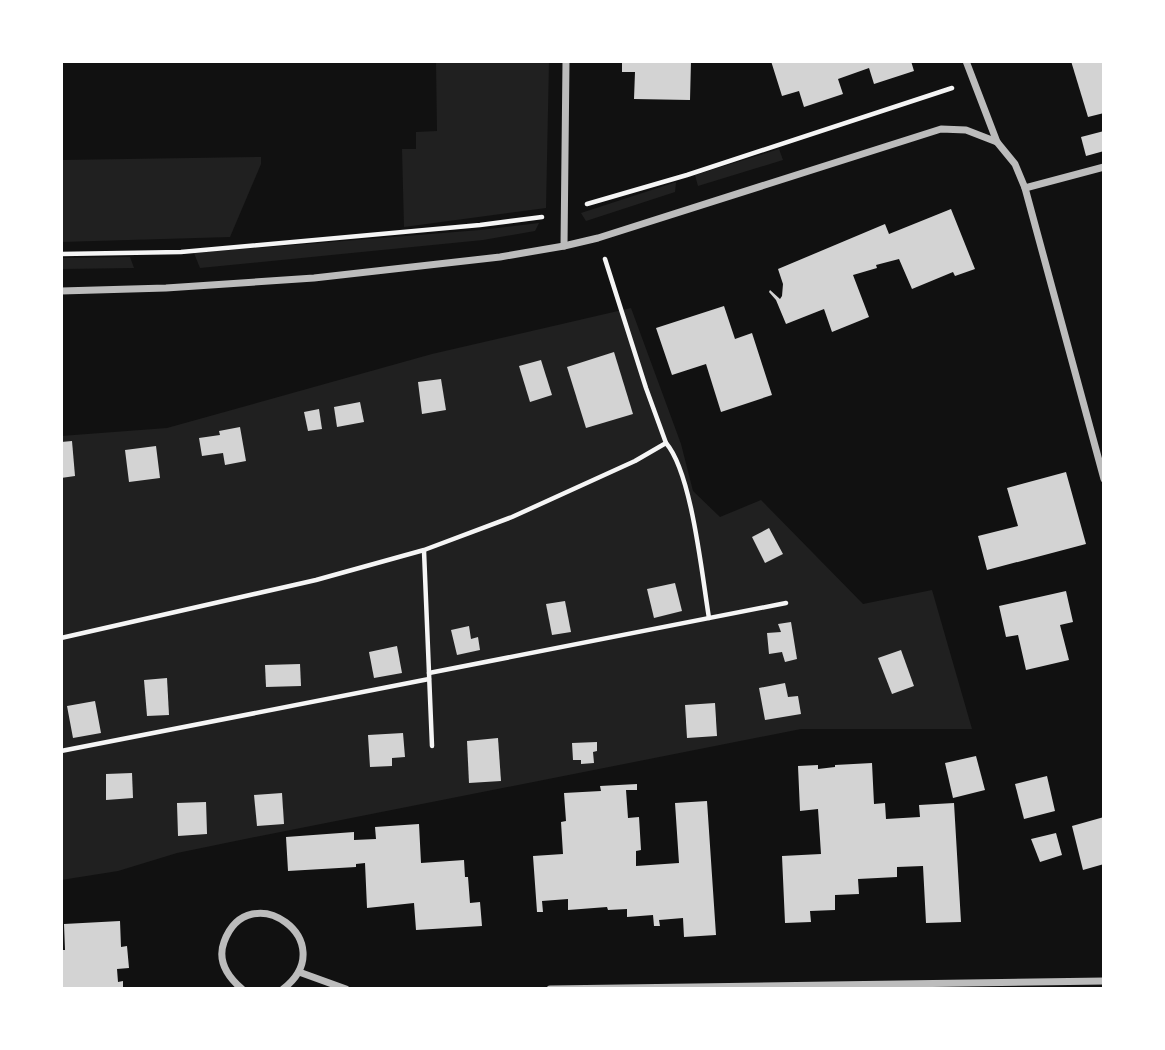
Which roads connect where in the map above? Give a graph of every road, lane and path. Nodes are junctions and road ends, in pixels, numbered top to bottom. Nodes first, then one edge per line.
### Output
1 (566, 61) edge
2 (965, 61) edge
3 (973, 81) junction
4 (997, 142) junction
5 (1104, 167) edge
6 (1025, 188) junction
7 (563, 211) junction
8 (598, 238) junction
9 (564, 246) junction
10 (61, 254) edge
11 (61, 291) edge
12 (666, 443) junction
13 (1104, 479) edge
14 (424, 550) junction
15 (786, 603) dead end
16 (709, 618) junction
17 (61, 638) edge
18 (429, 676) junction
19 (432, 746) dead end
20 (61, 751) edge
21 (299, 972) junction
22 (1104, 981) edge
23 (242, 989) edge
24 (283, 989) edge
25 (346, 989) edge
26 (550, 989) edge

1 - 7 street
2 - 3 street
3 - 4 street
3 - 7 path
4 - 6 street
4 - 8 street
5 - 6 street
6 - 13 street
7 - 9 street
7 - 10 path
8 - 9 street
8 - 12 path
9 - 11 street
12 - 14 path
12 - 16 path
14 - 17 path
14 - 18 path
15 - 16 path
16 - 18 path
18 - 19 path
18 - 20 path
21 - 23 street
21 - 24 street
21 - 25 street
22 - 26 street

